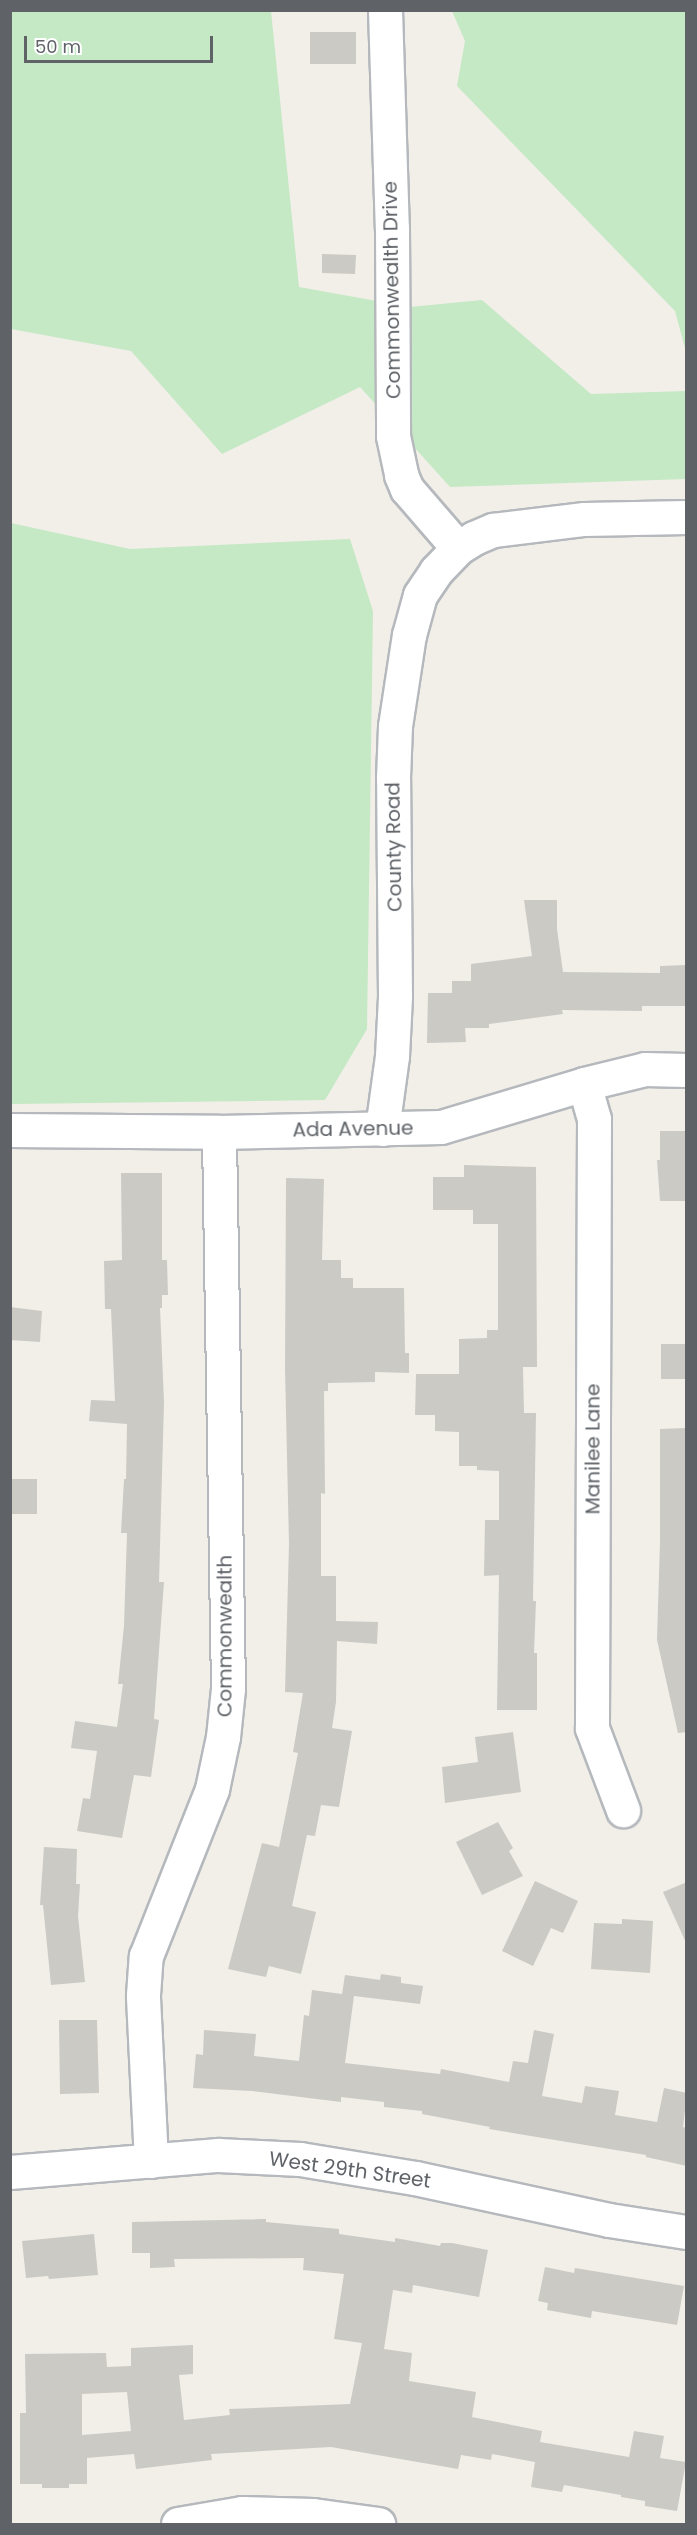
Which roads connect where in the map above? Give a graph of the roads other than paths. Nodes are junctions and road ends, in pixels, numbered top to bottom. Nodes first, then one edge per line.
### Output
1 (385, 10) edge
2 (687, 517) edge
3 (458, 548) junction
4 (687, 1070) edge
5 (584, 1084) junction
6 (10, 1130) edge
7 (382, 1130) junction
8 (219, 1132) junction
9 (623, 1810) dead end
10 (151, 2161) junction
11 (10, 2172) edge
12 (687, 2232) edge
13 (178, 2524) edge
14 (378, 2524) edge

1 - 3 street, Commonwealth Drive
2 - 3 street, County Road
3 - 7 street, County Road
4 - 5 street, Ada Avenue
5 - 7 street, Ada Avenue
5 - 9 street, Manilee Lane
6 - 8 street, Ada Avenue
7 - 8 street, Ada Avenue
8 - 10 street, Commonwealth
10 - 11 street, West 29th Street
10 - 12 street, West 29th Street
13 - 14 street

